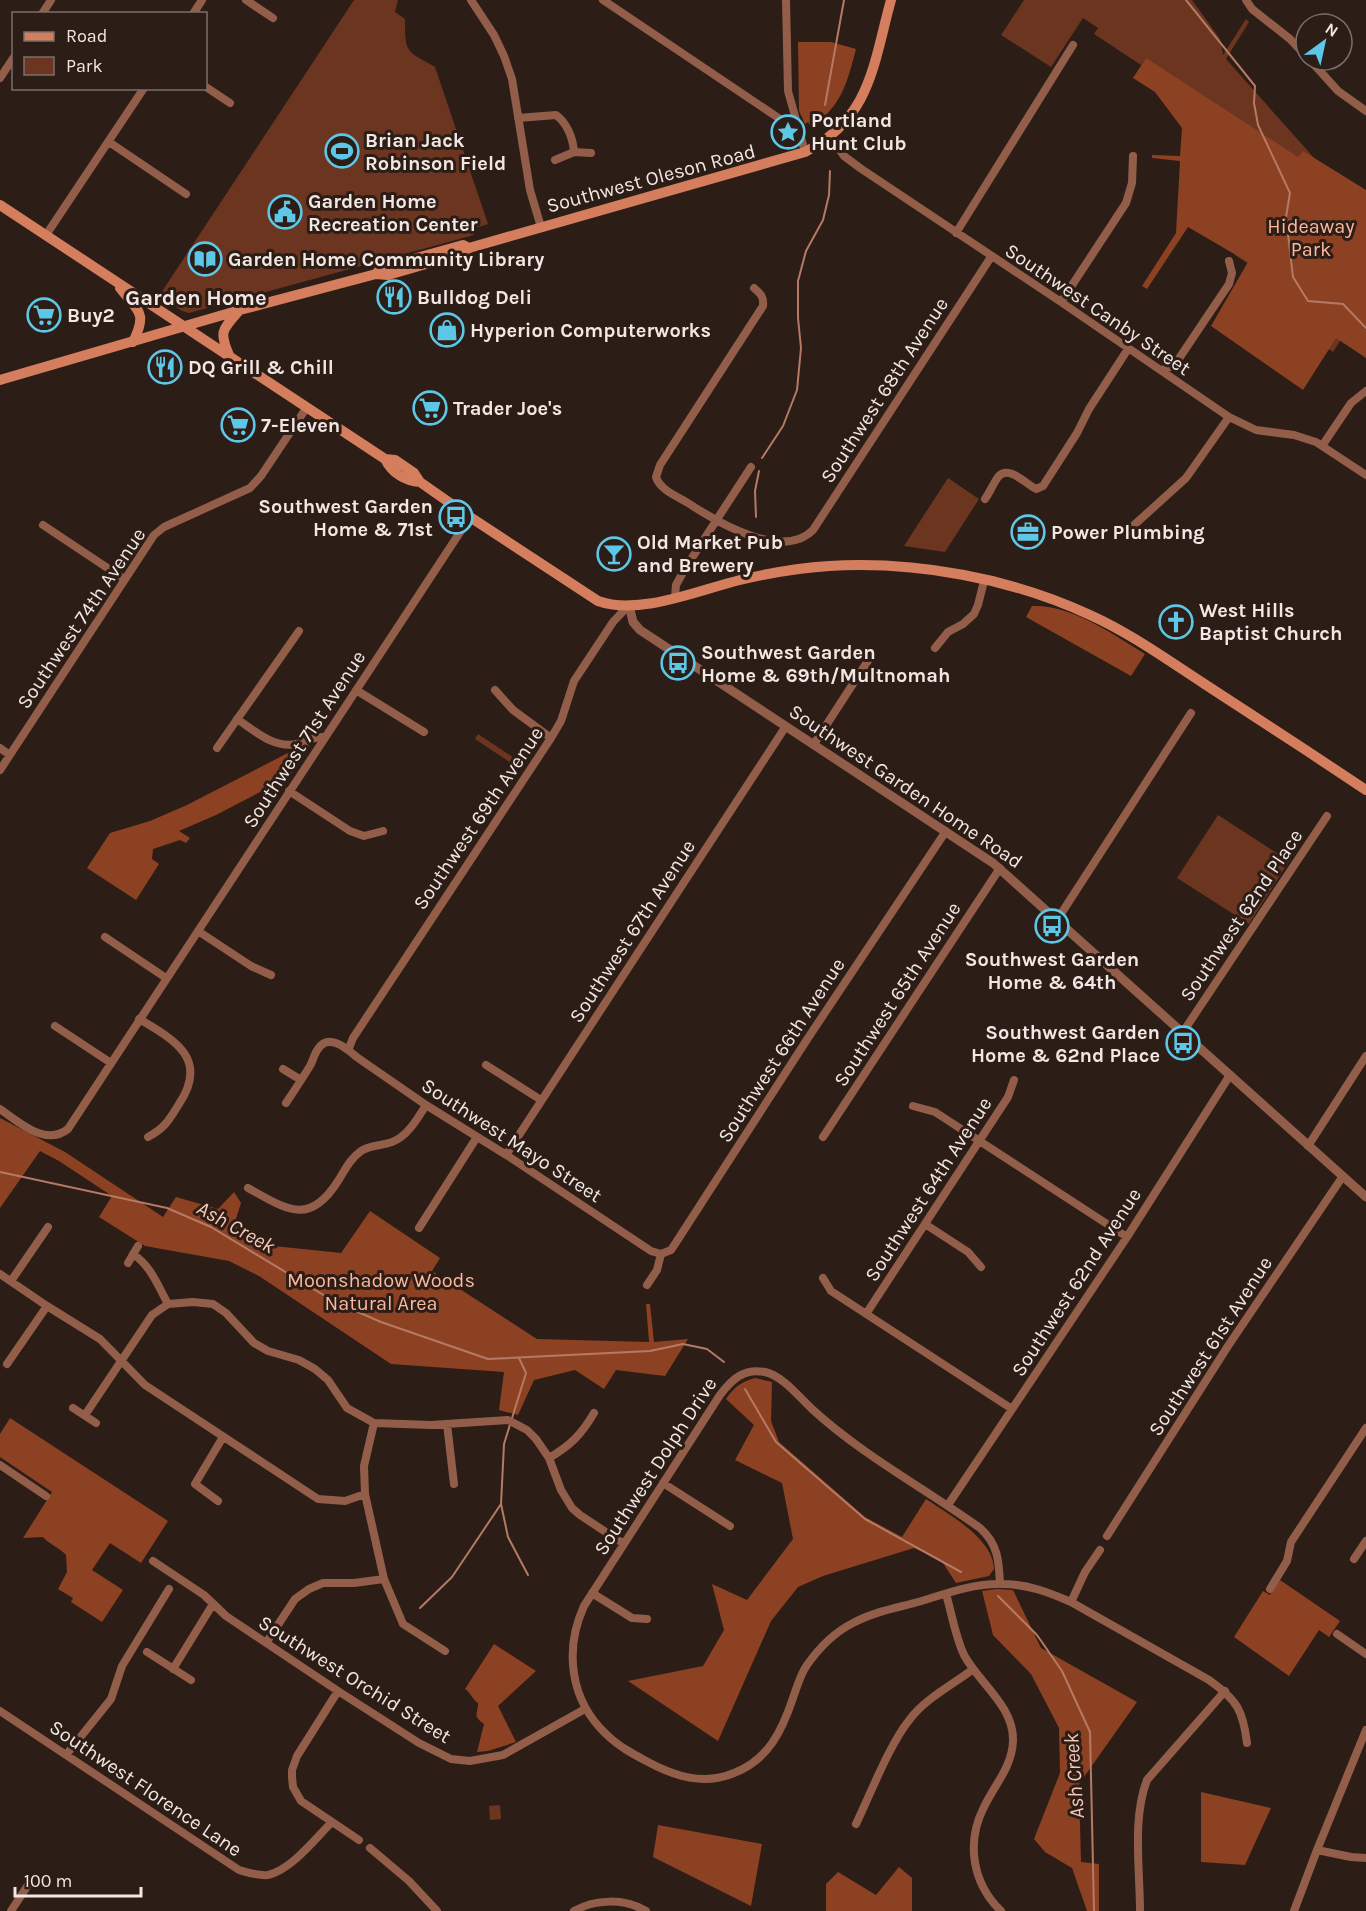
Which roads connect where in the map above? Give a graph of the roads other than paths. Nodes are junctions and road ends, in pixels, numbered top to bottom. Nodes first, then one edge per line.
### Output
1 (246, 0) edge
2 (471, 0) edge
3 (603, 0) edge
4 (786, 0) edge
5 (891, 0) edge
6 (1247, 2) edge
7 (273, 18) dead end
8 (1294, 43) edge
9 (1073, 45) dead end
10 (12, 60) edge
11 (1321, 72) edge
12 (0, 78) edge
13 (207, 88) edge
14 (143, 90) edge
15 (230, 103) dead end
16 (1366, 111) edge
17 (519, 118) junction
18 (797, 127) junction
19 (830, 137) junction
20 (109, 142) junction
21 (574, 152) junction
22 (805, 152) junction
23 (591, 153) dead end
24 (1133, 156) dead end
25 (555, 160) dead end
26 (186, 194) dead end
27 (0, 205) edge
28 (541, 227) junction
29 (956, 233) junction
30 (46, 235) junction
31 (991, 257) junction
32 (1229, 261) dead end
33 (114, 280) junction
34 (754, 288) dead end
35 (1061, 302) junction
36 (240, 310) junction
37 (184, 327) junction
38 (133, 342) junction
39 (1128, 349) junction
40 (229, 356) junction
41 (1161, 370) junction
42 (0, 380) edge
43 (1366, 391) edge
44 (307, 408) junction
45 (1229, 417) junction
46 (1322, 446) junction
47 (751, 467) dead end
48 (1366, 475) edge
49 (986, 499) dead end
50 (470, 517) junction
51 (716, 521) junction
52 (43, 525) dead end
53 (1133, 526) dead end
54 (124, 579) junction
55 (984, 581) junction
56 (675, 597) junction
57 (628, 605) junction
58 (299, 631) dead end
59 (935, 648) dead end
60 (871, 656) dead end
61 (356, 690) junction
62 (495, 690) dead end
63 (1191, 713) dead end
64 (237, 719) junction
65 (786, 726) junction
66 (424, 732) dead end
67 (324, 737) junction
68 (551, 738) junction
69 (814, 744) junction
70 (0, 748) edge
71 (217, 748) dead end
72 (10, 755) junction
73 (0, 771) edge
74 (1366, 790) edge
75 (289, 791) junction
76 (1327, 816) dead end
77 (383, 831) dead end
78 (946, 831) junction
79 (1000, 868) junction
80 (1057, 920) junction
81 (198, 931) junction
82 (105, 937) dead end
83 (271, 975) dead end
84 (166, 978) junction
85 (139, 1019) junction
86 (55, 1026) dead end
87 (1183, 1032) junction
88 (349, 1048) junction
89 (1366, 1056) edge
90 (111, 1063) junction
91 (486, 1065) dead end
92 (283, 1069) dead end
93 (1230, 1075) junction
94 (301, 1080) junction
95 (1014, 1080) dead end
96 (542, 1100) junction
97 (286, 1103) dead end
98 (426, 1105) junction
99 (913, 1106) dead end
100 (0, 1109) edge
101 (148, 1137) dead end
102 (477, 1137) junction
103 (823, 1137) dead end
104 (980, 1140) junction
105 (1308, 1146) junction
106 (506, 1155) junction
107 (1343, 1176) junction
108 (248, 1188) dead end
109 (1366, 1197) edge
110 (925, 1224) junction
111 (48, 1227) dead end
112 (419, 1228) dead end
113 (1127, 1237) junction
114 (138, 1246) dead end
115 (133, 1254) junction
116 (661, 1254) junction
117 (128, 1263) dead end
118 (981, 1267) dead end
119 (0, 1274) edge
120 (822, 1278) dead end
121 (11, 1281) junction
122 (647, 1285) dead end
123 (168, 1304) junction
124 (47, 1306) junction
125 (866, 1314) junction
126 (121, 1362) junction
127 (7, 1364) dead end
128 (73, 1408) dead end
129 (1012, 1409) junction
130 (594, 1413) dead end
131 (85, 1415) junction
132 (96, 1423) dead end
133 (374, 1423) junction
134 (447, 1424) junction
135 (1366, 1428) edge
136 (223, 1437) junction
137 (549, 1458) junction
138 (0, 1465) edge
139 (663, 1483) junction
140 (454, 1484) dead end
141 (365, 1494) junction
142 (46, 1496) dead end
143 (218, 1501) dead end
144 (948, 1505) junction
145 (730, 1526) dead end
146 (1107, 1536) dead end
147 (1366, 1541) edge
148 (624, 1544) junction
149 (1100, 1550) dead end
150 (1354, 1559) dead end
151 (153, 1561) dead end
152 (384, 1580) junction
153 (1000, 1584) junction
154 (169, 1589) dead end
155 (1270, 1589) dead end
156 (592, 1593) junction
157 (946, 1594) junction
158 (1071, 1602) junction
159 (213, 1604) junction
160 (647, 1619) dead end
161 (1337, 1634) dead end
162 (266, 1643) junction
163 (445, 1650) dead end
164 (147, 1652) dead end
165 (1366, 1654) edge
166 (173, 1669) junction
167 (972, 1670) junction
168 (191, 1680) dead end
169 (338, 1691) junction
170 (1225, 1691) junction
171 (585, 1709) junction
172 (0, 1711) edge
173 (1366, 1730) edge
174 (1247, 1743) dead end
175 (66, 1755) junction
176 (331, 1823) junction
177 (856, 1824) dead end
178 (358, 1840) dead end
179 (370, 1848) dead end
180 (1317, 1850) junction
181 (1366, 1858) edge
182 (30, 1882) dead end
183 (11, 1911) edge
184 (436, 1911) edge
185 (574, 1911) edge
186 (646, 1911) edge
187 (1001, 1911) edge
188 (1140, 1911) edge
189 (1294, 1911) edge

1 - 7 street
2 - 17 street
3 - 18 street
4 - 18 street
5 - 19 main road, Southwest Oleson Road
6 - 8 street
9 - 29 street
10 - 12 street
11 - 16 street
13 - 15 street
14 - 20 street
17 - 21 street
17 - 28 street
18 - 22 street
19 - 22 main road, Southwest Oleson Road
19 - 29 street, Southwest Canby Street
20 - 26 street
20 - 30 street
21 - 23 street
21 - 25 street
22 - 28 main road, Southwest Oleson Road
24 - 35 street
27 - 30 main road
28 - 36 main road, Southwest Oleson Road
29 - 31 street, Southwest Canby Street
30 - 33 main road
31 - 35 street, Southwest Canby Street
31 - 51 street, Southwest 68th Avenue
32 - 41 street
33 - 37 main road
33 - 38 main road
34 - 51 street
35 - 39 street, Southwest Canby Street
36 - 37 main road, Southwest Oleson Road
36 - 40 main road
37 - 38 main road, Southwest Oleson Road
37 - 40 main road
38 - 42 main road, Southwest Oleson Road
39 - 41 street, Southwest Canby Street
39 - 49 street
40 - 44 main road
41 - 45 street, Southwest Canby Street
43 - 46 street
44 - 50 main road
44 - 54 street, Southwest 74th Avenue
45 - 46 street, Southwest Canby Street
45 - 53 street
46 - 48 street, Southwest Canby Street
47 - 51 street
50 - 57 main road
50 - 61 street, Southwest 71st Avenue
51 - 56 street
52 - 54 street
54 - 72 street, Southwest 74th Avenue
55 - 56 main road
55 - 59 street
55 - 74 main road
56 - 57 main road
57 - 65 street, Southwest Garden Home Road
57 - 68 street, Southwest 69th Avenue
58 - 64 street
60 - 69 street
61 - 66 street
61 - 67 street, Southwest 71st Avenue
62 - 68 street
63 - 80 street
64 - 67 street
64 - 71 street
65 - 69 street, Southwest Garden Home Road
65 - 96 street, Southwest 67th Avenue
67 - 75 street, Southwest 71st Avenue
68 - 88 street, Southwest 69th Avenue
69 - 78 street, Southwest Garden Home Road
70 - 72 street
72 - 73 street, Southwest 74th Avenue
75 - 77 street
75 - 81 street, Southwest 71st Avenue
76 - 87 street, Southwest 62nd Place
78 - 79 street, Southwest Garden Home Road
78 - 116 street, Southwest 66th Avenue
79 - 80 street, Southwest Garden Home Road
79 - 103 street, Southwest 65th Avenue
80 - 87 street, Southwest Garden Home Road
81 - 83 street
81 - 84 street, Southwest 71st Avenue
82 - 84 street
84 - 85 street, Southwest 71st Avenue
85 - 90 street, Southwest 71st Avenue
85 - 101 street
86 - 90 street
87 - 93 street, Southwest Garden Home Road
88 - 94 street
88 - 98 street, Southwest Mayo Street
89 - 105 street
90 - 100 street, Southwest 71st Avenue
91 - 96 street
92 - 94 street
93 - 105 street, Southwest Garden Home Road
93 - 113 street, Southwest 62nd Avenue
94 - 97 street
95 - 104 street, Southwest 64th Avenue
96 - 106 street, Southwest 67th Avenue
98 - 102 street, Southwest Mayo Street
98 - 108 street
99 - 104 street
102 - 106 street, Southwest Mayo Street
102 - 112 street
104 - 110 street, Southwest 64th Avenue
104 - 113 street
105 - 107 street, Southwest Garden Home Road
106 - 116 street, Southwest Mayo Street
107 - 109 street, Southwest Garden Home Road
107 - 146 street, Southwest 61st Avenue
110 - 118 street
110 - 125 street, Southwest 64th Avenue
111 - 121 street
113 - 129 street, Southwest 62nd Avenue
114 - 115 street
115 - 117 street
115 - 123 street
116 - 122 street, Southwest 66th Avenue
119 - 121 street
120 - 125 street
121 - 124 street
123 - 126 street
123 - 133 street
124 - 126 street
124 - 127 street
125 - 129 street
126 - 131 street
126 - 136 street
128 - 131 street
129 - 144 street, Southwest 62nd Avenue
130 - 137 street
131 - 132 street
133 - 134 street
133 - 141 street
134 - 137 street
134 - 140 street
135 - 155 street
136 - 141 street
136 - 143 street
137 - 148 street
138 - 142 street
139 - 144 street, Southwest Dolph Drive
139 - 145 street
139 - 148 street, Southwest Dolph Drive
141 - 152 street
144 - 153 street, Southwest Dolph Drive
147 - 150 street
148 - 156 street, Southwest Dolph Drive
149 - 158 street
151 - 159 street, Southwest Orchid Street
152 - 162 street
152 - 163 street
153 - 157 street
153 - 158 street
154 - 175 street
156 - 160 street
156 - 171 street, Southwest Dolph Drive
157 - 167 street
157 - 171 street
158 - 170 street
159 - 162 street, Southwest Orchid Street
159 - 166 street
161 - 165 street
162 - 169 street, Southwest Orchid Street
164 - 166 street
166 - 168 street
167 - 177 street
167 - 187 street
169 - 171 street, Southwest Orchid Street
169 - 176 street
170 - 174 street
170 - 188 street
172 - 175 street, Southwest Florence Lane
173 - 180 street
175 - 176 street, Southwest Florence Lane
176 - 178 street
179 - 184 street
180 - 181 street
180 - 189 street
182 - 183 street
185 - 186 street

